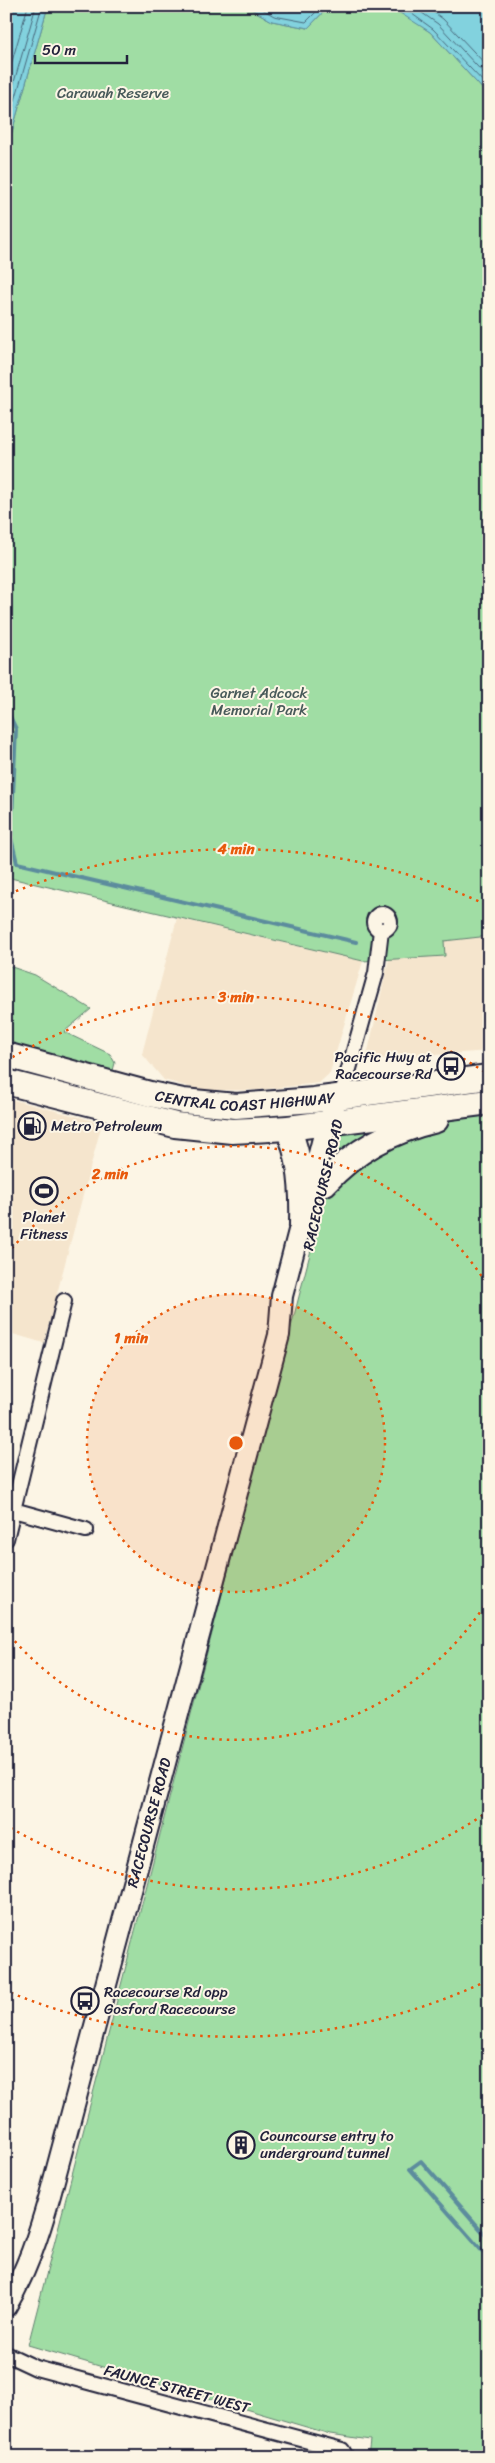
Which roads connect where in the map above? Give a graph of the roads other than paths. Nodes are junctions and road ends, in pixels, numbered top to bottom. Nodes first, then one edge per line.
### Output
1 (381, 930) dead end
2 (6, 1056) edge
3 (489, 1077) edge
4 (6, 1082) edge
5 (341, 1097) junction
6 (489, 1102) edge
7 (489, 1109) edge
8 (334, 1122) junction
9 (288, 1128) junction
10 (325, 1183) junction
11 (302, 1224) junction
12 (64, 1301) dead end
13 (278, 1335) junction
14 (10, 1509) edge
15 (86, 1530) dead end
16 (6, 1539) edge
17 (6, 2306) edge
18 (6, 2354) edge
19 (344, 2454) edge

1 - 5 street
2 - 5 highway, CENTRAL COAST HIGHWAY
3 - 5 highway, CENTRAL COAST HIGHWAY
4 - 9 highway, CENTRAL COAST HIGHWAY
5 - 8 main road, RACECOURSE ROAD
6 - 8 highway, CENTRAL COAST HIGHWAY
7 - 10 highway
8 - 9 highway, CENTRAL COAST HIGHWAY
8 - 10 main road, RACECOURSE ROAD
8 - 11 main road, RACECOURSE ROAD
9 - 11 highway
10 - 13 main road, RACECOURSE ROAD
11 - 13 main road, RACECOURSE ROAD
12 - 14 street
13 - 17 main road, RACECOURSE ROAD
14 - 15 street
14 - 16 street
18 - 19 street, FAUNCE STREET WEST

